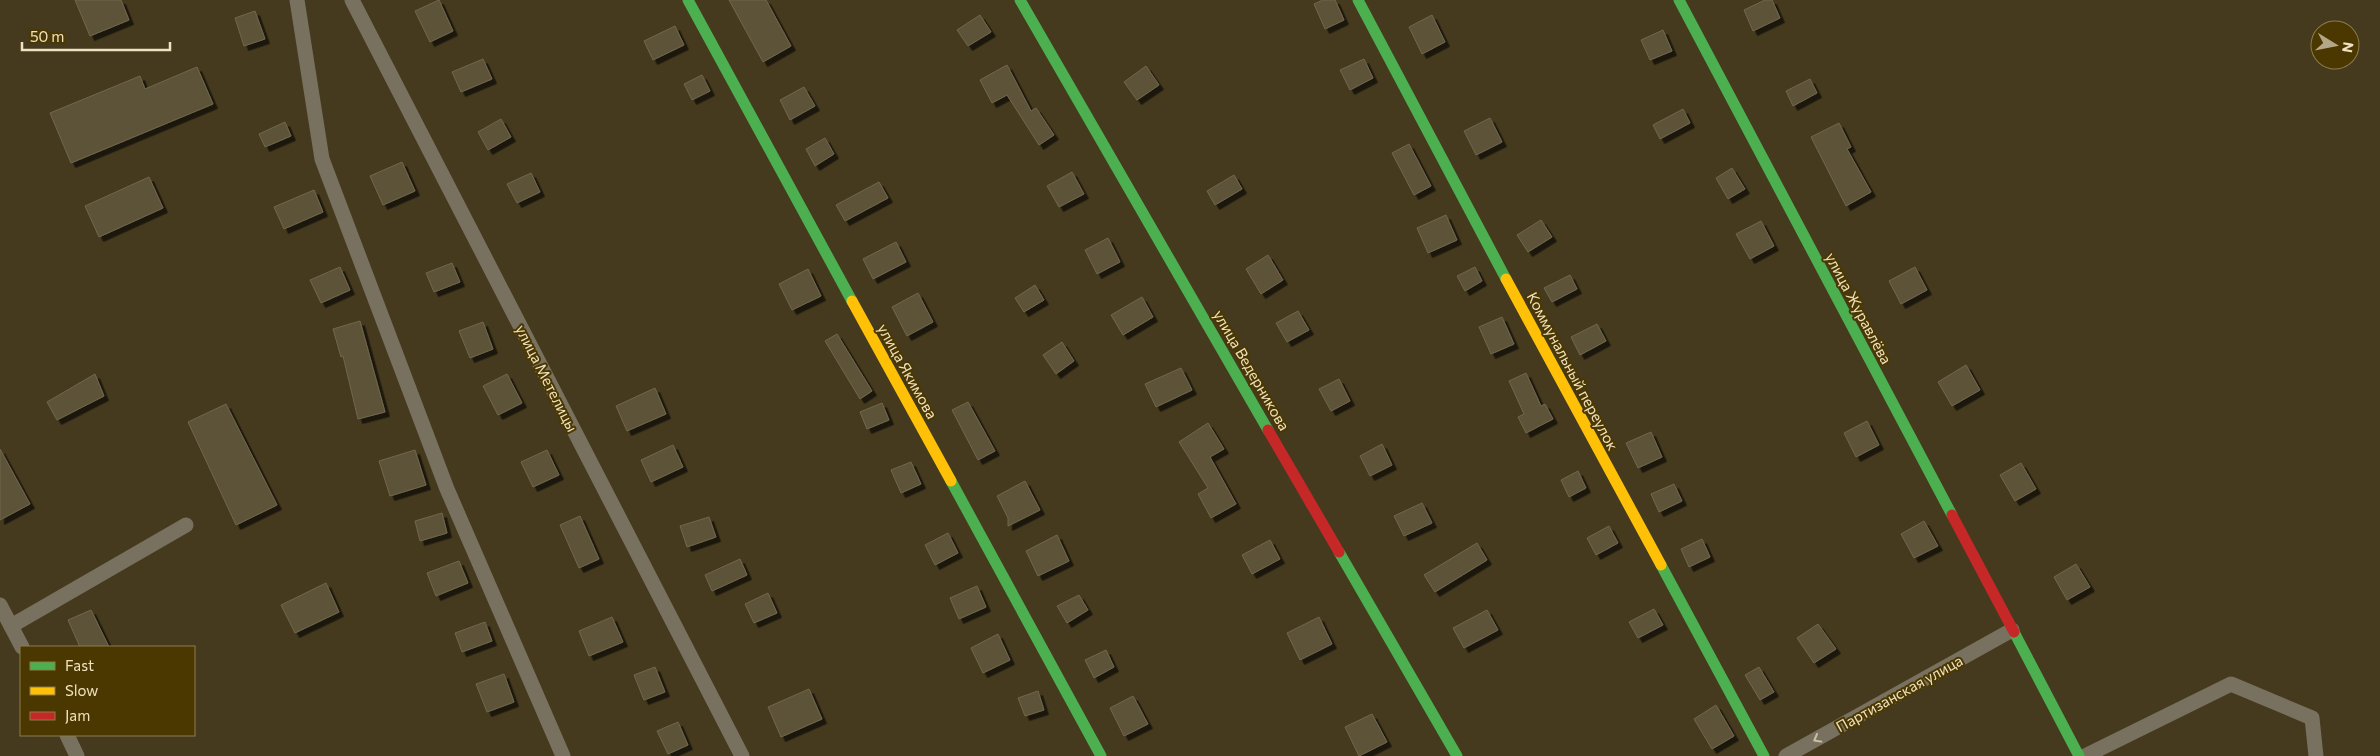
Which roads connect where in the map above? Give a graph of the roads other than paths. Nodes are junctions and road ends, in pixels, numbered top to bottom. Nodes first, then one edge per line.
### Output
1 (297, 0) edge
2 (352, 0) edge
3 (688, 0) edge
4 (1020, 0) edge
5 (1358, 0) edge
6 (1678, 0) edge
7 (186, 525) dead end
8 (0, 605) edge
9 (11, 626) junction
10 (2012, 630) junction
11 (21, 646) edge
12 (67, 736) edge
13 (77, 756) edge
14 (563, 756) edge
15 (742, 756) edge
16 (1101, 756) edge
17 (1457, 756) edge
18 (1764, 756) edge
19 (1786, 756) edge
20 (2079, 756) edge
21 (2085, 756) edge
22 (2316, 756) edge

1 - 14 street
2 - 15 street, улица Метелицы
3 - 16 street, улица Якимова
4 - 17 street, улица Ведерникова
5 - 18 street, Коммунальный переулок
6 - 10 street, улица Журавлёва
7 - 9 street
8 - 9 street
9 - 11 street
10 -> 19 street, Партизанская улица
10 - 20 street, улица Журавлёва
12 - 13 street
21 - 22 street

